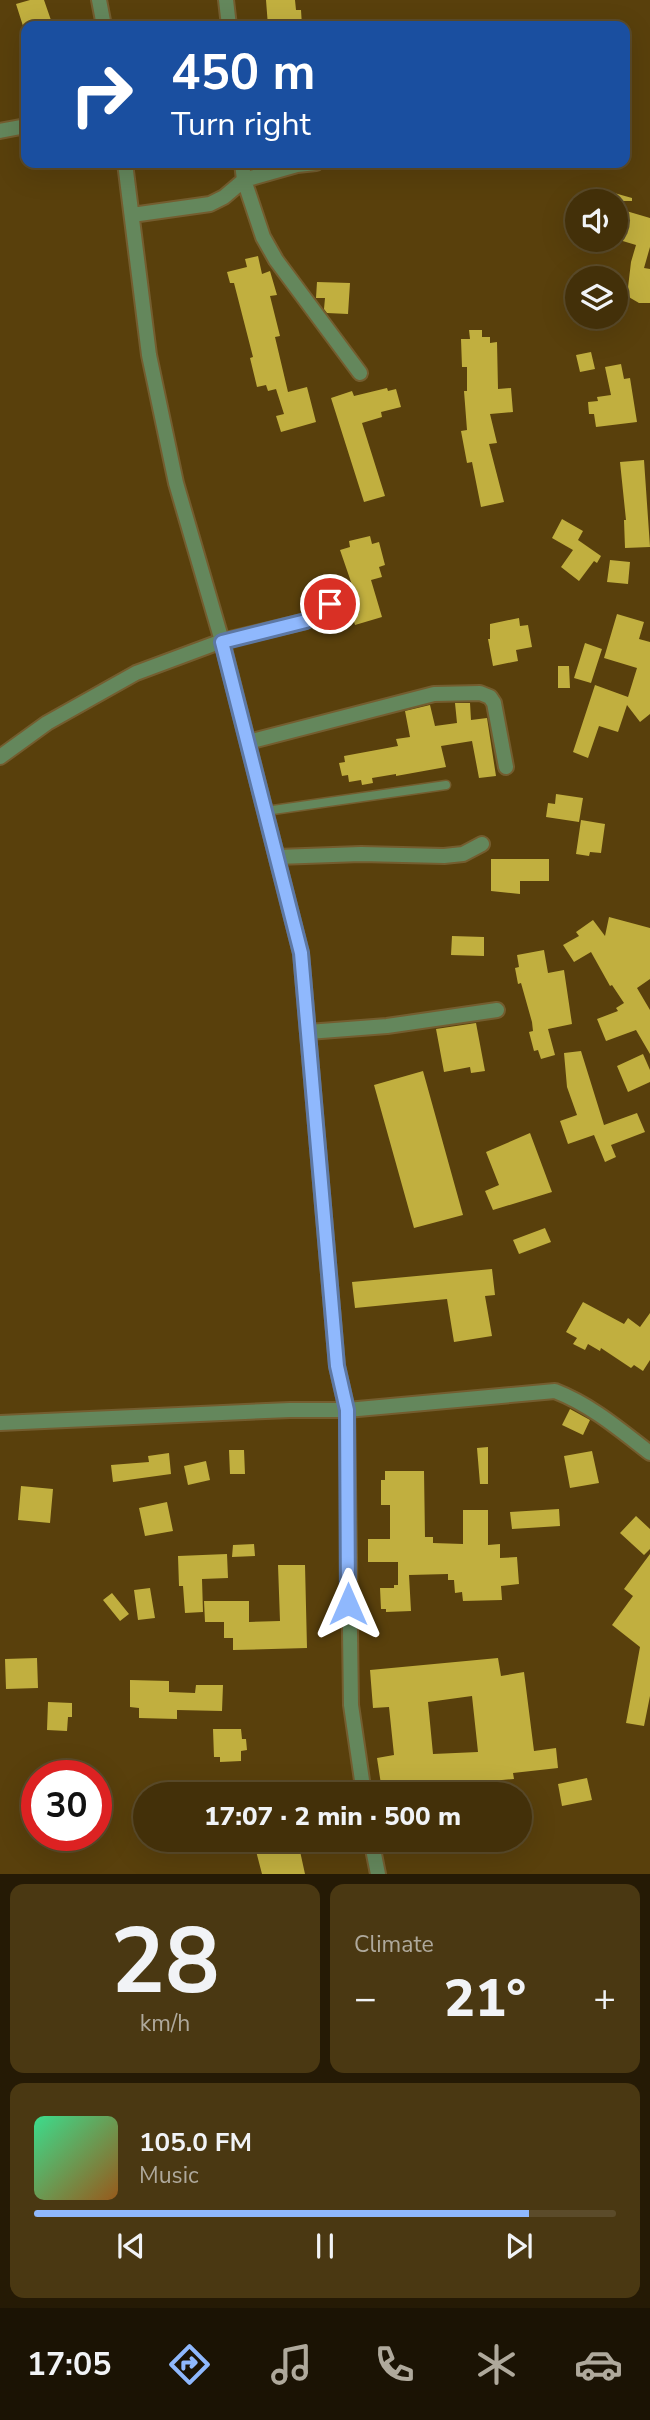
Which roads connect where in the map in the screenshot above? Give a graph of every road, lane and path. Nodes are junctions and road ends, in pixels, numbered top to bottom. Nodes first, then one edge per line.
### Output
1 (99, 0) edge
2 (226, 0) edge
3 (103, 21) edge
4 (228, 21) edge
5 (21, 127) edge
6 (0, 131) edge
7 (126, 168) edge
8 (243, 168) edge
9 (286, 168) edge
10 (244, 180) junction
11 (132, 215) junction
12 (360, 373) dead end
13 (330, 604) dead end
14 (222, 642) junction
15 (248, 742) junction
16 (0, 757) edge
17 (506, 767) dead end
18 (446, 785) dead end
19 (266, 811) junction
20 (482, 844) dead end
21 (278, 857) junction
22 (497, 1010) dead end
23 (308, 1032) junction
24 (347, 1410) junction
25 (0, 1423) edge
26 (650, 1453) edge
27 (362, 1782) edge
28 (374, 1852) edge
29 (377, 1874) edge

1 - 3 street
2 - 4 street
5 - 6 street
7 - 11 street
8 - 10 street
9 - 10 street
10 - 11 street
10 - 12 street
11 - 14 street
13 - 14 street
14 - 15 street
14 - 16 street
15 - 17 street
15 - 19 street
18 - 19 lane
19 - 21 street
20 - 21 street
21 - 23 street
22 - 23 street
23 - 24 street
24 - 25 street
24 - 26 street
24 - 27 street
28 - 29 street

